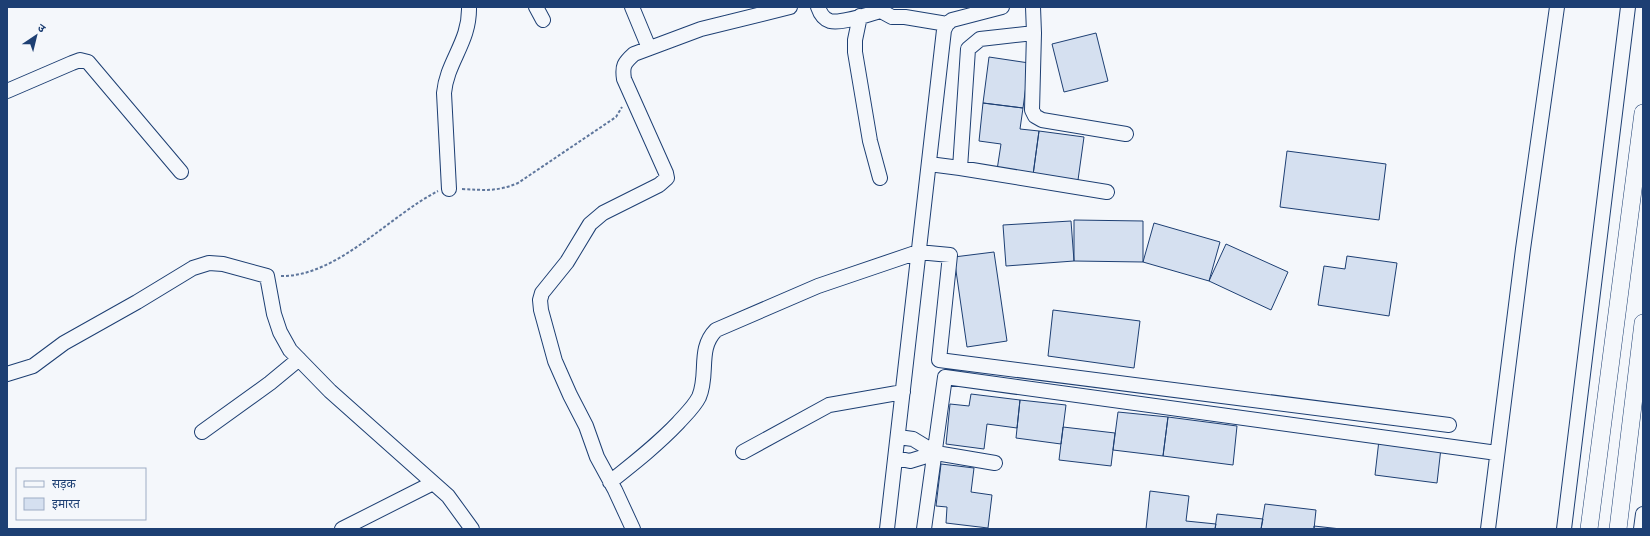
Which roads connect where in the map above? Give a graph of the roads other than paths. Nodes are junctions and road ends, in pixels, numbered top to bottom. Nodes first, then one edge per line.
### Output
1 (469, 7) edge
2 (536, 7) edge
3 (632, 7) edge
4 (790, 7) edge
5 (818, 7) edge
6 (1002, 7) edge
7 (1033, 7) edge
8 (1557, 7) edge
9 (1628, 7) edge
10 (880, 9) edge
11 (860, 16) junction
12 (543, 20) dead end
13 (947, 24) junction
14 (1034, 33) junction
15 (649, 48) junction
16 (7, 91) edge
17 (1643, 113) edge
18 (1126, 134) dead end
19 (929, 164) junction
20 (960, 168) junction
21 (181, 172) dead end
22 (880, 178) dead end
23 (450, 189) dead end
24 (1107, 192) dead end
25 (918, 252) junction
26 (1643, 323) edge
27 (299, 359) junction
28 (7, 374) edge
29 (903, 392) junction
30 (1449, 426) dead end
31 (202, 432) dead end
32 (898, 437) junction
33 (743, 452) dead end
34 (936, 453) junction
35 (1497, 453) junction
36 (896, 458) junction
37 (995, 463) dead end
38 (610, 482) junction
39 (433, 483) junction
40 (1643, 514) edge
41 (342, 529) edge
42 (472, 529) edge
43 (633, 529) edge
44 (887, 529) edge
45 (924, 529) edge
46 (1488, 529) edge
47 (1564, 529) edge
48 (1589, 529) edge
49 (1618, 529) edge
50 (1641, 529) edge

1 - 23 street
2 - 12 street
3 - 15 street
4 - 15 street
5 - 11 street
6 - 13 street
7 - 14 street
8 - 35 street
9 - 47 street
10 - 11 street
10 - 13 street
11 - 22 street
13 - 19 street
14 - 18 street
14 - 20 street
15 - 38 street
16 - 21 street
17 - 48 main road
19 - 20 street
19 - 25 street
20 - 24 street
25 - 29 street
25 - 30 street
25 - 38 street
26 - 49 main road
27 - 28 street
27 - 31 street
27 - 39 street
29 - 32 street
29 - 33 street
32 - 34 street
32 - 36 street
34 - 35 street
34 - 36 street
34 - 37 street
34 - 45 street
35 - 46 street
36 - 44 street
38 - 43 street
39 - 41 street
39 - 42 street
40 - 50 street

